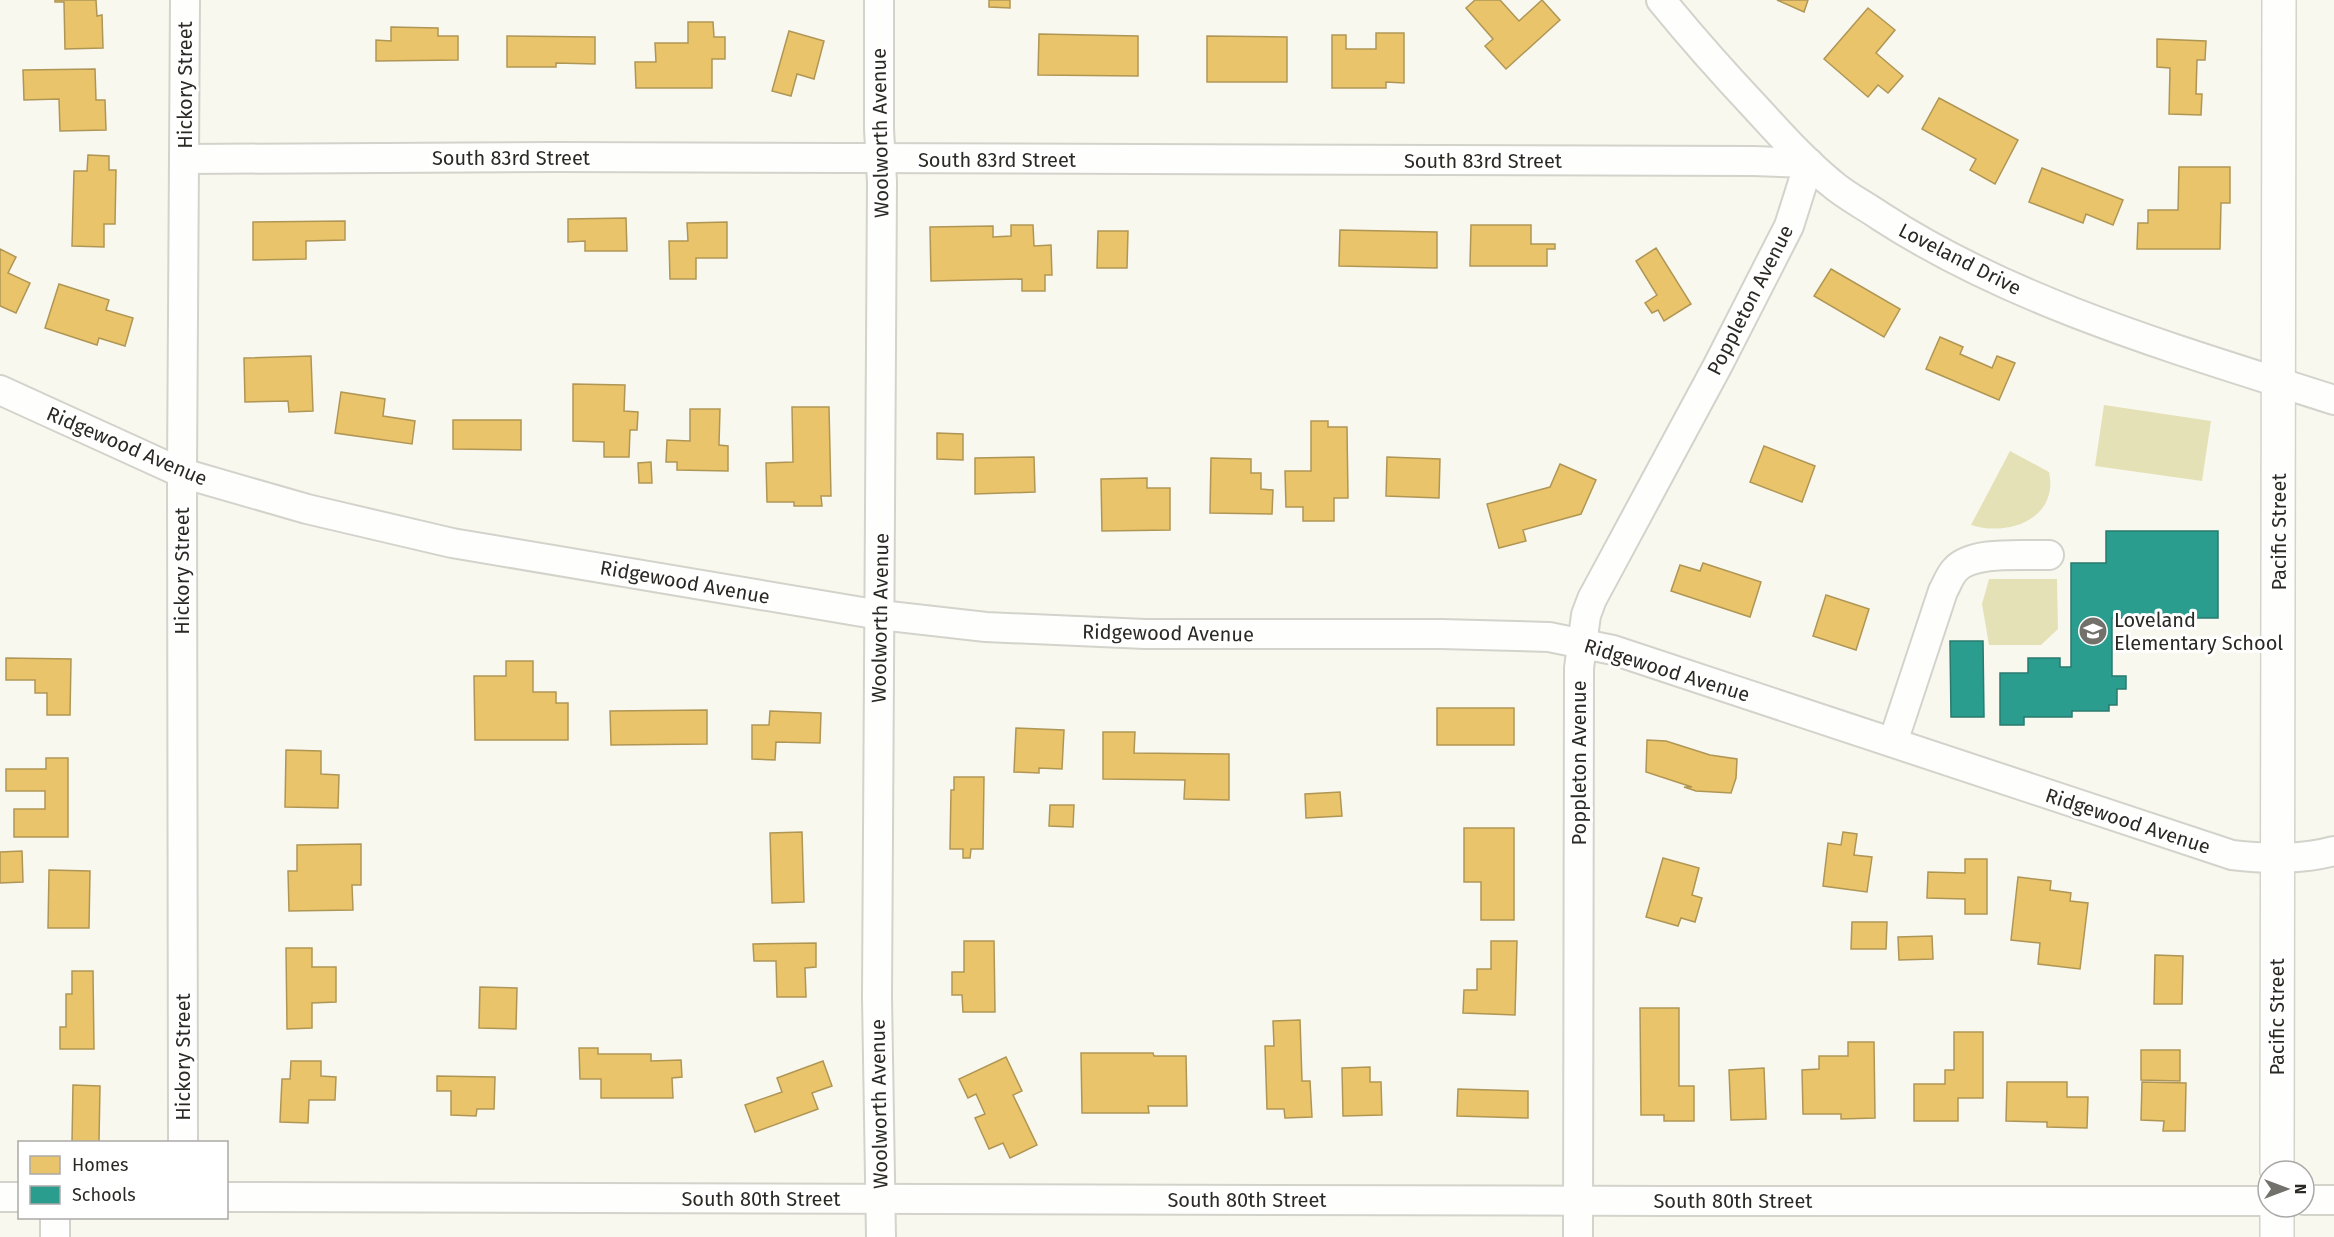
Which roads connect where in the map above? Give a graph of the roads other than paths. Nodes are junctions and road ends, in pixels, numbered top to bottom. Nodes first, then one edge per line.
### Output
1 (185, 0) edge
2 (879, 0) edge
3 (1661, 0) edge
4 (2279, 0) edge
5 (185, 159) junction
6 (881, 159) junction
7 (1809, 164) junction
8 (2279, 382) junction
9 (0, 390) edge
10 (2334, 400) edge
11 (182, 473) junction
12 (2049, 555) dead end
13 (880, 615) junction
14 (1582, 644) junction
15 (1893, 742) junction
16 (2334, 851) edge
17 (2278, 858) junction
18 (183, 1141) edge
19 (2277, 1159) edge
20 (0, 1197) edge
21 (18, 1197) edge
22 (228, 1197) edge
23 (881, 1199) junction
24 (2316, 1200) edge
25 (2334, 1200) edge
26 (1578, 1201) junction
27 (2256, 1201) edge
28 (55, 1219) edge
29 (2277, 1219) edge
30 (55, 1237) edge
31 (880, 1237) edge
32 (1578, 1237) edge
33 (2277, 1237) edge

1 - 5 street, Hickory Street
2 - 6 street, Woolworth Avenue
3 - 7 street, Loveland Drive
4 - 8 main road, Pacific Street
5 - 6 street, South 83rd Street
5 - 11 street, Hickory Street
6 - 7 street, South 83rd Street
6 - 13 street, Woolworth Avenue
7 - 8 street, Loveland Drive
7 - 14 street, Poppleton Avenue
8 - 10 street, Loveland Drive
8 - 17 main road, Pacific Street
9 - 11 street, Ridgewood Avenue
11 - 13 street, Ridgewood Avenue
11 - 18 street, Hickory Street
12 - 15 street
13 - 14 street, Ridgewood Avenue
13 - 23 street, Woolworth Avenue
14 - 15 street, Ridgewood Avenue
14 - 26 street, Poppleton Avenue
15 - 17 street, Ridgewood Avenue
16 - 17 street, Ridgewood Avenue
17 - 19 main road, Pacific Street
20 - 21 street
22 - 23 street, South 80th Street
23 - 26 street, South 80th Street
23 - 31 street, Woolworth Avenue
24 - 25 street
26 - 27 street, South 80th Street
26 - 32 street, Poppleton Avenue
28 - 30 street
29 - 33 main road

